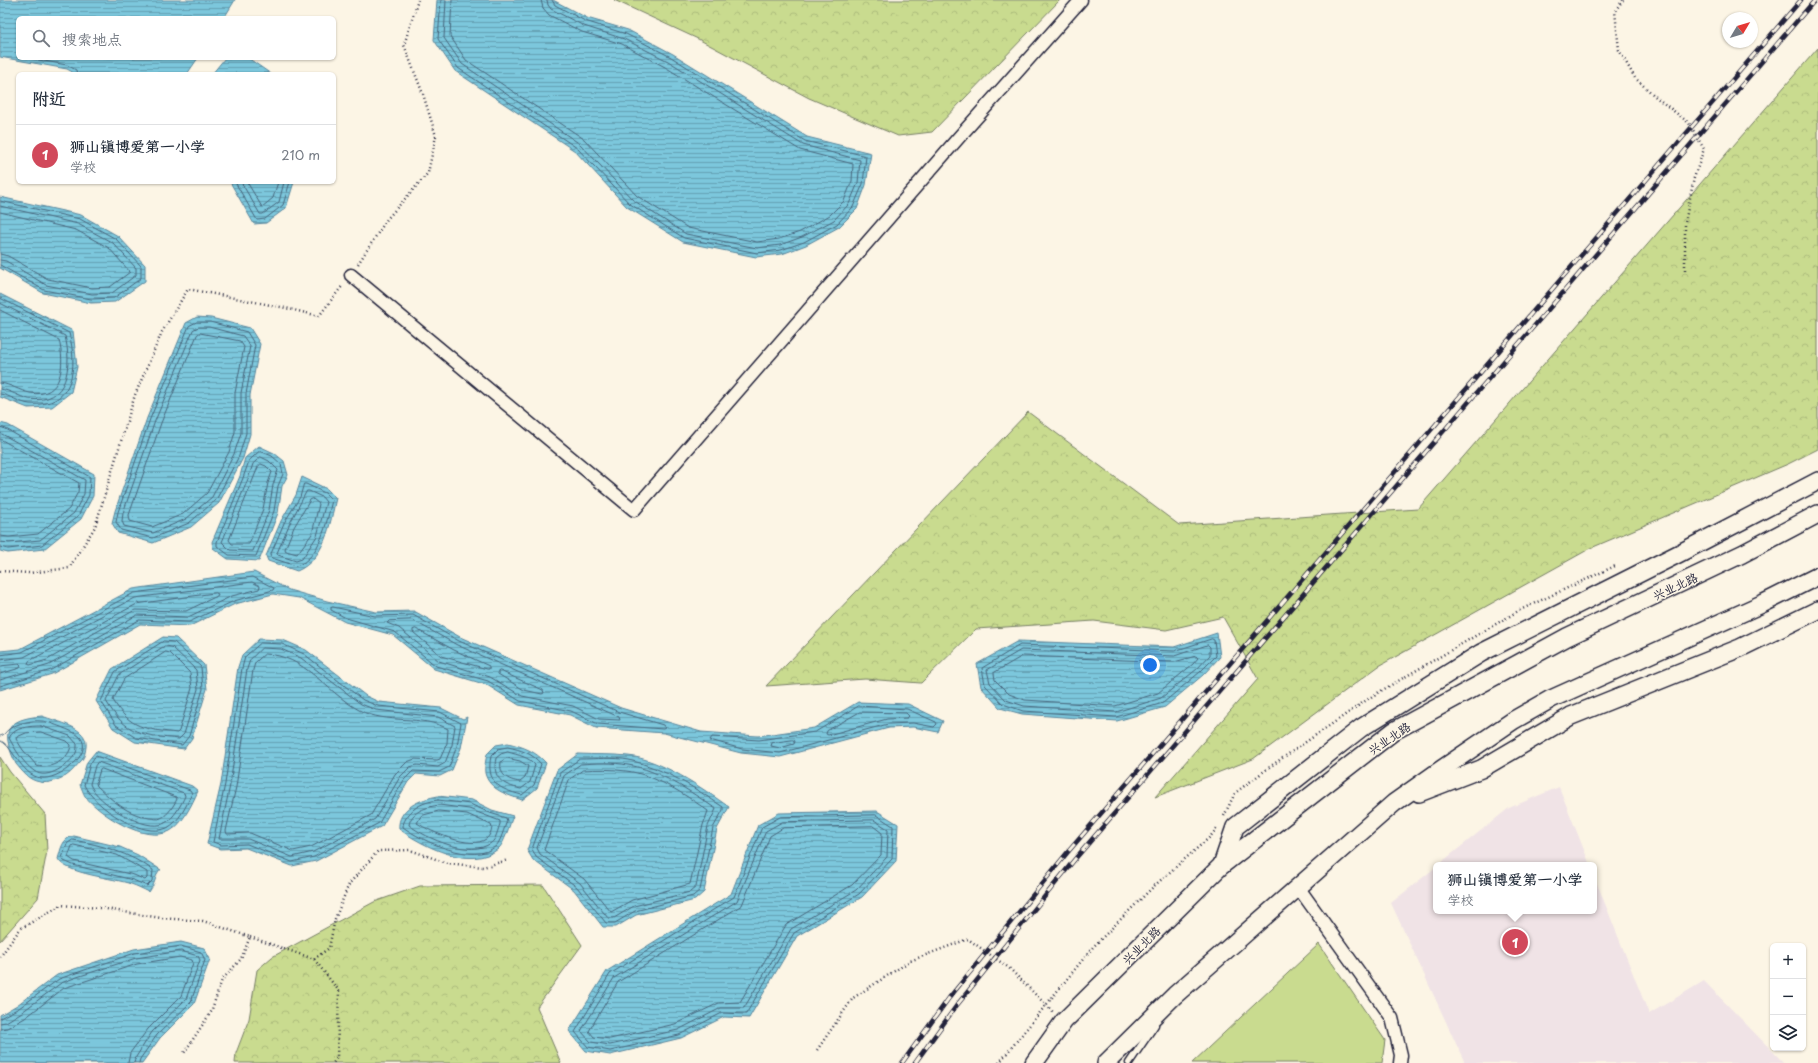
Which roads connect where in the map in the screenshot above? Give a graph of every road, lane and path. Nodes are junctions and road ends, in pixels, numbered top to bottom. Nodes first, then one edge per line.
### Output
1 (418, 0) edge
2 (1081, 0) edge
3 (1623, 0) edge
4 (1685, 270) dead end
5 (351, 275) junction
6 (1818, 481) edge
7 (1818, 514) edge
8 (0, 571) edge
9 (1818, 576) edge
10 (1818, 610) edge
11 (1394, 803) junction
12 (508, 860) dead end
13 (1222, 865) junction
14 (1298, 887) junction
15 (250, 937) junction
16 (0, 957) edge
17 (314, 959) junction
18 (1175, 995) junction
19 (1064, 1021) junction
20 (817, 1050) dead end
21 (184, 1053) dead end
22 (333, 1063) edge
23 (1034, 1063) edge
24 (1106, 1063) edge
25 (1129, 1063) edge
26 (1400, 1063) edge

1 - 5 path
2 - 5 street
3 - 4 path
5 - 8 path
6 - 13 main road
7 - 13 main road, 兴业北路
9 - 11 main road
10 - 11 main road
11 - 14 main road
12 - 17 path
13 - 19 main road, 兴业北路
14 - 18 main road
14 - 26 street
15 - 16 path
15 - 17 path
15 - 21 path
17 - 22 path
18 - 24 main road
18 - 25 lane
19 - 20 path
19 - 23 main road, 兴业北路

